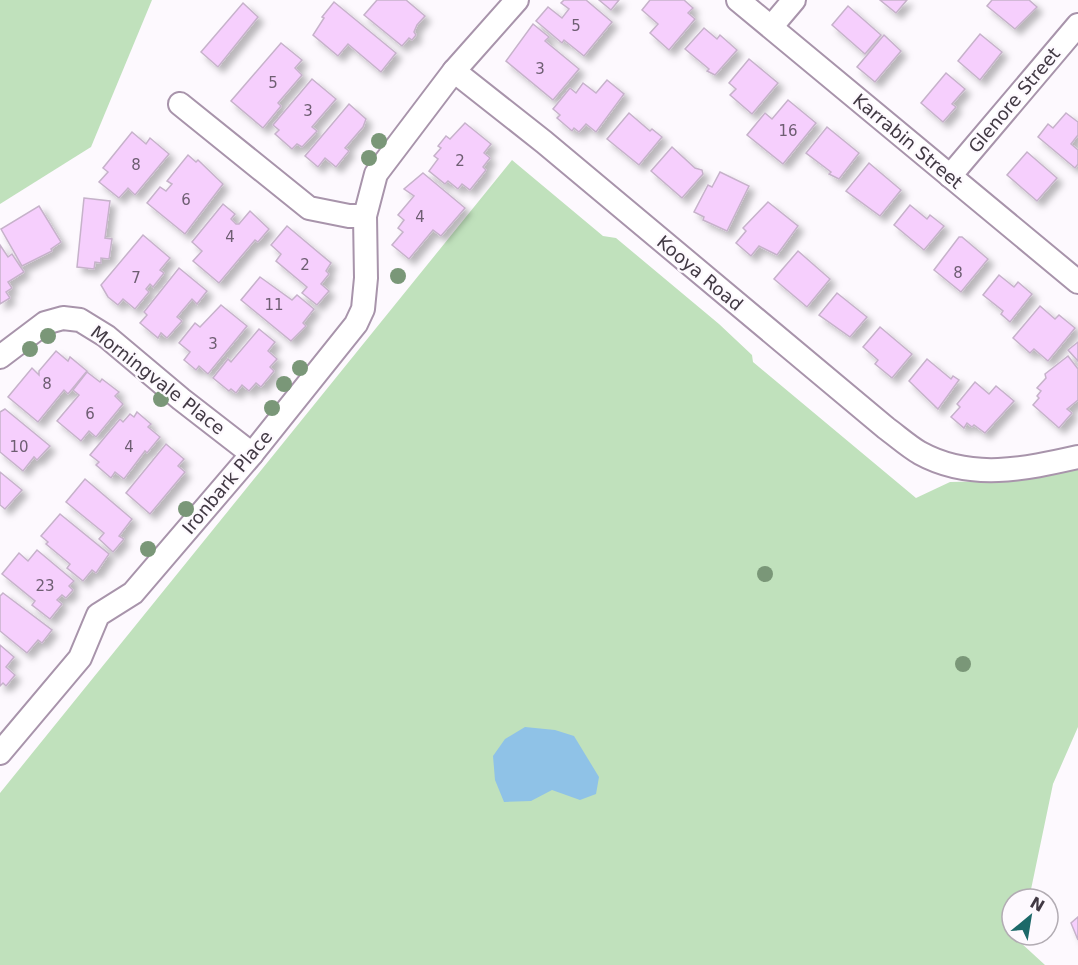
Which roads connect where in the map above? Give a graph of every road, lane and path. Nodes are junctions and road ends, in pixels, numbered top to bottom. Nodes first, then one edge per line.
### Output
1 (517, 0) edge
2 (738, 0) edge
3 (794, 0) edge
4 (1078, 25) edge
5 (772, 26) junction
6 (454, 71) junction
7 (180, 104) dead end
8 (950, 176) junction
9 (365, 216) junction
10 (1078, 282) edge
11 (0, 357) edge
12 (252, 454) junction
13 (1078, 457) edge
14 (0, 753) edge

1 - 6 street
2 - 5 street, Karrabin Street
3 - 5 street
4 - 8 street, Glenore Street
5 - 8 street, Karrabin Street
6 - 9 street, Ironbark Place
6 - 13 street, Kooya Road
7 - 9 street
8 - 10 street, Karrabin Street
9 - 12 street, Ironbark Place
11 - 12 street, Morningvale Place
12 - 14 street, Ironbark Place

